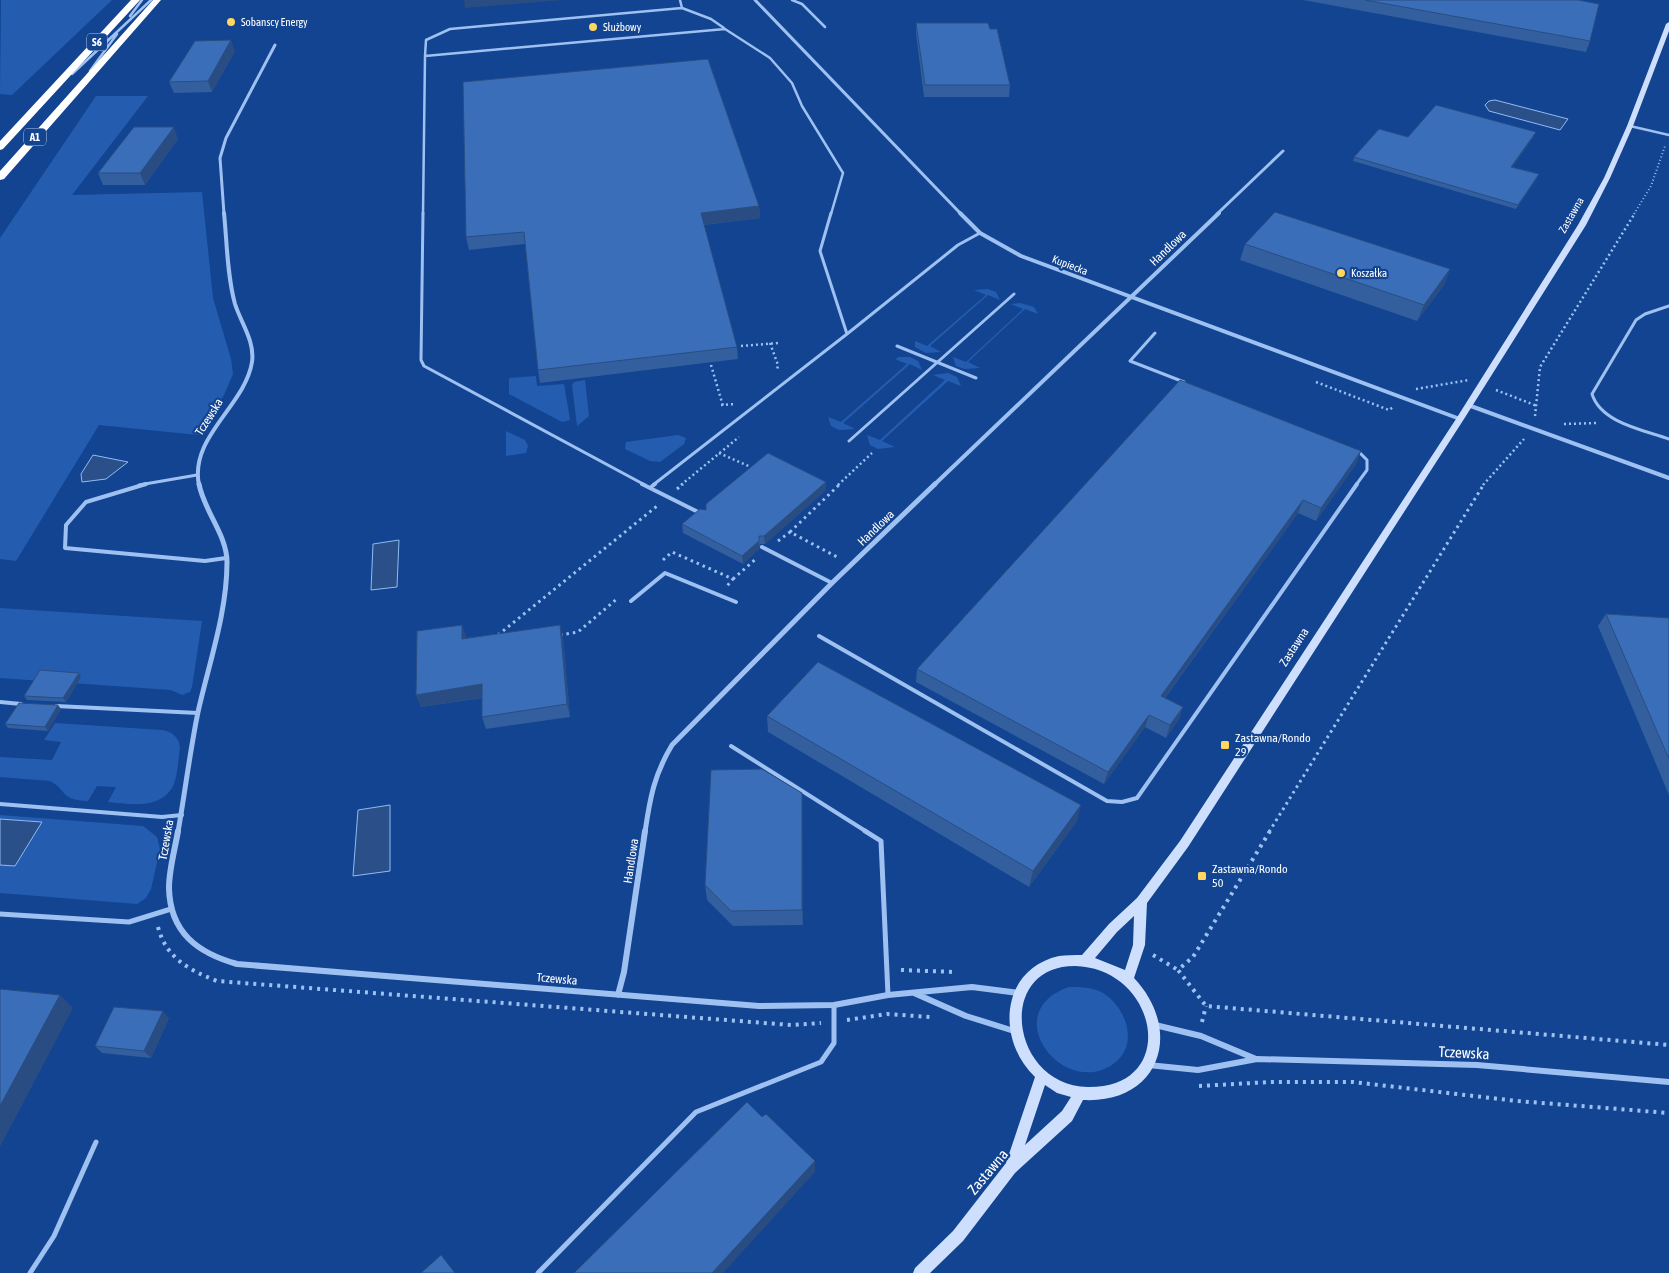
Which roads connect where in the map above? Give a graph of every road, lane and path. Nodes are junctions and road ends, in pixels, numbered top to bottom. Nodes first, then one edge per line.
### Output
1 (136, 0) edge
2 (142, 0) edge
3 (151, 0) edge
4 (157, 0) edge
5 (680, 0) edge
6 (755, 0) edge
7 (792, 0) edge
8 (682, 8) junction
9 (1669, 24) edge
10 (124, 25) junction
11 (825, 28) dead end
12 (725, 29) junction
13 (275, 45) dead end
14 (425, 56) junction
15 (59, 84) joint
16 (82, 84) joint
17 (46, 97) junction
18 (71, 97) junction
19 (1630, 126) junction
20 (1669, 136) edge
21 (0, 147) edge
22 (1283, 151) dead end
23 (0, 177) edge
24 (980, 234) junction
25 (1014, 294) dead end
26 (1131, 298) junction
27 (1669, 306) edge
28 (1155, 333) dead end
29 (847, 334) junction
30 (770, 343) junction
31 (778, 343) dead end
32 (741, 346) dead end
33 (897, 346) dead end
34 (938, 363) junction
35 (711, 365) edge
36 (775, 374) dead end
37 (976, 378) dead end
38 (1194, 386) edge
39 (741, 402) dead end
40 (721, 405) junction
41 (1468, 405) junction
42 (745, 416) junction
43 (1460, 419) junction
44 (1534, 422) dead end
45 (1528, 433) dead end
46 (742, 434) dead end
47 (1669, 439) edge
48 (849, 441) dead end
49 (1356, 449) edge
50 (719, 453) junction
51 (872, 453) dead end
52 (754, 469) edge
53 (197, 475) junction
54 (1669, 478) edge
55 (650, 488) junction
56 (668, 497) junction
57 (704, 515) edge
58 (790, 532) dead end
59 (762, 547) edge
60 (226, 558) junction
61 (658, 564) dead end
62 (832, 583) junction
63 (621, 595) dead end
64 (718, 595) junction
65 (631, 601) dead end
66 (736, 602) dead end
67 (498, 635) junction
68 (558, 635) edge
69 (489, 636) edge
70 (819, 636) dead end
71 (499, 644) edge
72 (0, 702) edge
73 (30, 704) edge
74 (50, 705) edge
75 (198, 713) junction
76 (731, 746) dead end
77 (0, 804) edge
78 (182, 815) junction
79 (1141, 902) junction
80 (171, 909) junction
81 (0, 914) edge
82 (1151, 953) dead end
83 (1085, 961) junction
84 (888, 970) junction
85 (1178, 970) junction
86 (956, 973) dead end
87 (1128, 979) junction
88 (914, 993) junction
89 (888, 994) junction
90 (1019, 994) junction
91 (618, 995) junction
92 (834, 1005) junction
93 (1206, 1006) junction
94 (1154, 1025) junction
95 (1201, 1025) dead end
96 (1014, 1031) junction
97 (1669, 1045) edge
98 (1257, 1059) junction
99 (1148, 1065) junction
100 (1042, 1075) junction
101 (1198, 1080) dead end
102 (1669, 1082) edge
103 (1080, 1093) junction
104 (1669, 1113) edge
105 (96, 1142) dead end
106 (1010, 1168) junction
107 (30, 1273) edge
108 (538, 1273) edge
109 (920, 1273) edge

1 - 15 highway, S6
2 - 10 lane
3 - 10 lane
4 - 16 highway, S6
5 - 8 lane
6 - 24 street, Kupiecka
7 - 11 lane
8 - 12 lane
8 - 14 lane
9 - 19 main road, Zastawna
10 - 17 lane
10 - 18 lane
12 - 14 lane
12 - 29 lane
13 - 53 street, Tczewska
14 - 55 lane
15 - 17 highway, A1
16 - 18 highway, A1
17 - 21 highway, A1
18 - 23 highway, A1
19 - 20 lane
19 - 41 main road, Zastawna
20 - 44 path
22 - 26 street, Handlowa
24 - 26 street, Kupiecka
24 - 29 lane
25 - 34 lane
26 - 43 street, Kupiecka
26 - 62 street, Handlowa
27 - 47 lane
28 - 38 lane
29 - 42 lane
30 - 31 path
30 - 32 path
30 - 36 path
33 - 34 lane
34 - 37 lane
34 - 48 lane
35 - 40 path
39 - 40 path
40 - 42 path
41 - 43 main road, Zastawna
41 - 54 street
42 - 55 lane
43 - 79 main road, Zastawna
45 - 85 path
46 - 50 path
49 - 70 lane
50 - 52 path
50 - 56 path
51 - 58 path
53 - 60 street, Tczewska
53 - 60 lane
55 - 56 lane
56 - 57 lane
56 - 67 path
59 - 62 lane
60 - 75 street, Tczewska
61 - 64 path
62 - 91 street, Handlowa
63 - 68 path
64 - 65 lane
64 - 66 lane
67 - 69 path
67 - 71 path
72 - 73 lane
74 - 75 lane
75 - 78 street, Tczewska
76 - 84 lane
77 - 78 lane
78 - 80 street, Tczewska
79 - 83 main road, Zastawna
79 - 87 main road
80 - 81 lane
80 - 91 street, Tczewska
82 - 85 path
83 - 87 main road
83 - 90 main road
84 - 86 path
84 - 89 lane
85 - 93 path
87 - 94 main road
88 - 89 street, Tczewska
88 - 90 street, Tczewska
88 - 96 street
89 - 92 street, Tczewska
90 - 96 main road
91 - 92 street, Tczewska
92 - 108 lane
93 - 95 path
93 - 97 path
94 - 98 street, Tczewska
94 - 99 main road
96 - 100 main road
98 - 99 street, Tczewska
98 - 102 street, Tczewska
99 - 103 main road
100 - 103 main road
100 - 106 main road
101 - 104 path
103 - 106 main road, Zastawna
105 - 107 lane
106 - 109 main road, Zastawna

